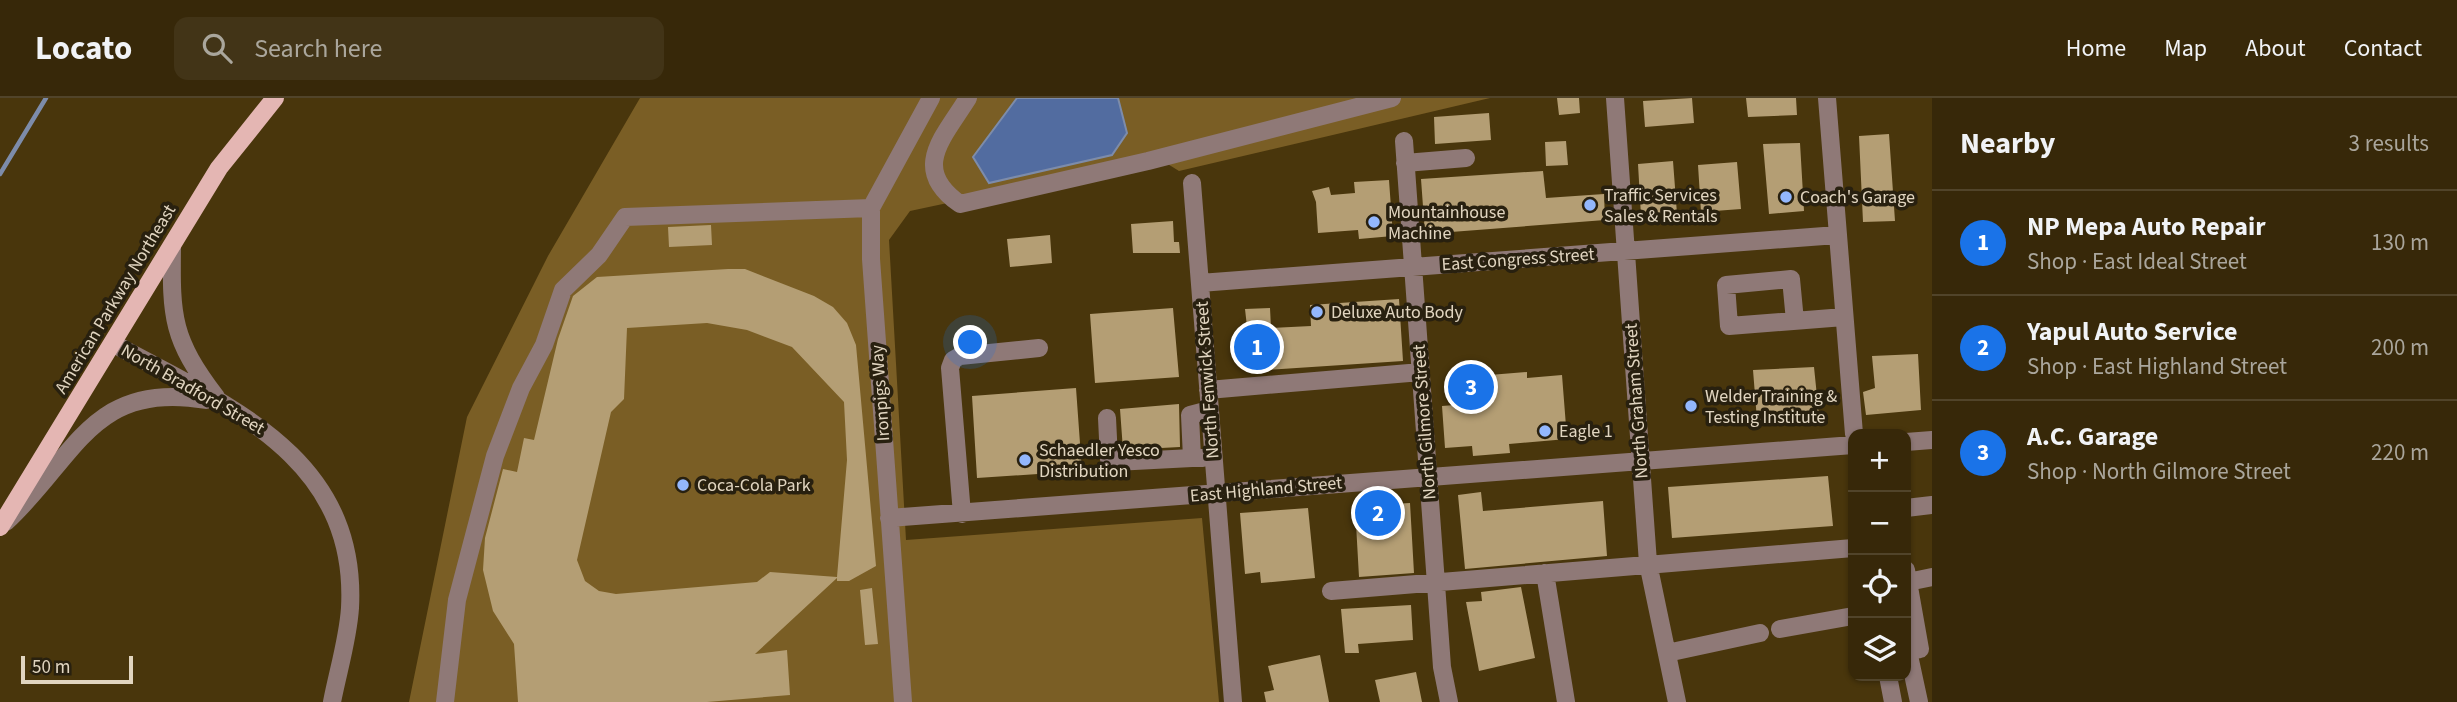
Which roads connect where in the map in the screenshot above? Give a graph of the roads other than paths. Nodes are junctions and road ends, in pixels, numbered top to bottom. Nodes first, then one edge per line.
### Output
1 (275, 98) edge
2 (931, 98) edge
3 (968, 98) edge
4 (1392, 98) edge
5 (1615, 98) edge
6 (1827, 98) edge
7 (1404, 141) dead end
8 (1466, 158) dead end
9 (1405, 163) junction
10 (1192, 183) dead end
11 (871, 208) junction
12 (1837, 235) junction
13 (172, 247) junction
14 (1625, 251) junction
15 (1413, 267) junction
16 (1200, 284) junction
17 (1844, 317) junction
18 (1795, 321) dead end
19 (114, 344) junction
20 (1039, 348) dead end
21 (1421, 372) junction
22 (1208, 390) junction
23 (220, 403) junction
24 (1209, 410) junction
25 (1107, 418) dead end
26 (1854, 429) edge
27 (1932, 440) edge
28 (1911, 442) edge
29 (1848, 446) edge
30 (1213, 457) junction
31 (1192, 458) junction
32 (1641, 461) junction
33 (1428, 476) junction
34 (1216, 494) junction
35 (1932, 505) edge
36 (1911, 508) edge
37 (962, 514) junction
38 (889, 518) junction
39 (0, 527) edge
40 (1848, 548) edge
41 (1648, 563) junction
42 (1545, 573) junction
43 (1911, 576) edge
44 (1932, 577) edge
45 (1435, 583) junction
46 (1331, 591) dead end
47 (1911, 598) edge
48 (1848, 616) edge
49 (1780, 629) dead end
50 (1760, 633) dead end
51 (1911, 651) edge
52 (1667, 653) junction
53 (1911, 669) edge
54 (1889, 681) edge
55 (332, 702) edge
56 (445, 702) edge
57 (903, 702) edge
58 (1233, 702) edge
59 (1448, 702) edge
60 (1566, 702) edge
61 (1677, 702) edge
62 (1894, 702) edge
63 (1919, 702) edge

1 - 13 main road, American Parkway Northeast
2 - 11 street, Ironpigs Way
3 - 4 street
5 - 14 street, North Graham Street
6 - 12 street
7 - 9 street, North Gilmore Street
8 - 9 street
9 - 15 street, North Gilmore Street
10 - 16 street, North Fenwick Street
11 - 38 street, Ironpigs Way
11 - 56 street
12 - 14 street, East Congress Street
12 - 17 street
13 - 19 main road, American Parkway Northeast
13 - 23 street
14 - 15 street, East Congress Street
14 - 32 street, North Graham Street
15 - 16 street, East Congress Street
15 - 21 street, North Gilmore Street
16 - 22 street, North Fenwick Street
17 - 18 street
17 - 26 street
19 - 23 street, North Bradford Street
19 - 39 main road, American Parkway Northeast
20 - 37 street
21 - 22 street
21 - 33 street, North Gilmore Street
22 - 24 street, North Fenwick Street
23 - 39 street
23 - 55 street, North Bradford Street
24 - 30 street, North Fenwick Street
24 - 31 street
25 - 31 street
27 - 28 street
29 - 32 street, East Highland Street
30 - 31 street
30 - 34 street, North Fenwick Street
32 - 33 street, East Highland Street
32 - 41 street, North Graham Street
33 - 34 street, East Highland Street
33 - 45 street, North Gilmore Street
34 - 37 street, East Highland Street
34 - 58 street, North Fenwick Street
35 - 36 street
37 - 38 street, East Highland Street
38 - 57 street, Ironpigs Way
40 - 41 street
41 - 42 street
41 - 52 street, North Graham Street
42 - 45 street
42 - 60 street
43 - 44 street
45 - 46 street
45 - 59 street, North Gilmore Street
47 - 51 street
48 - 49 street
50 - 52 street
52 - 61 street, North Graham Street
53 - 63 street
54 - 62 street

